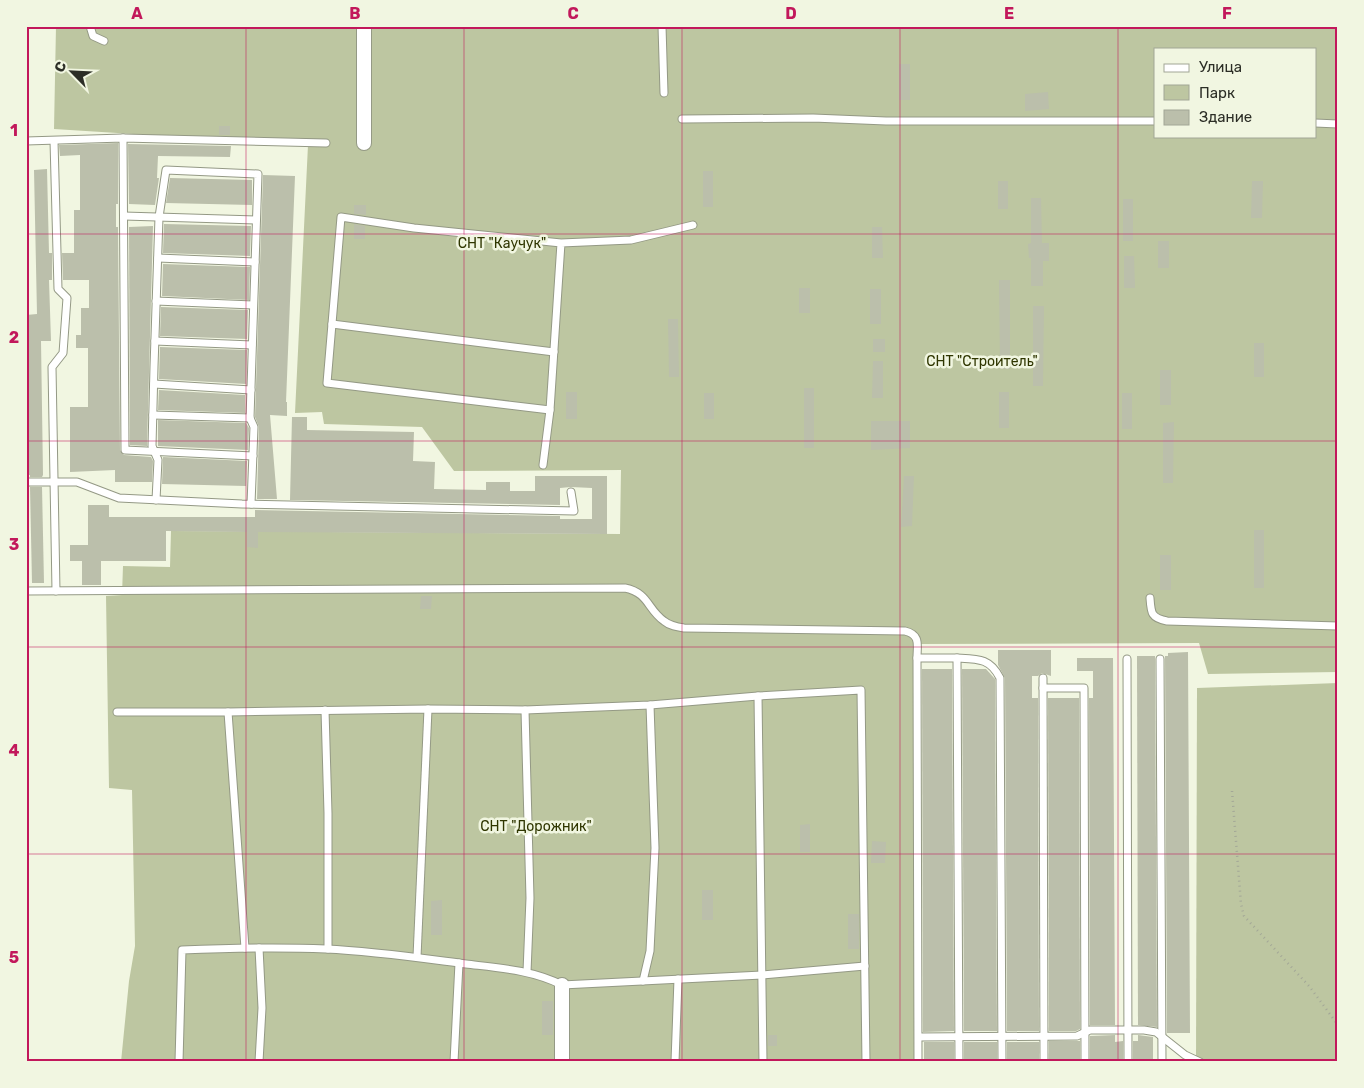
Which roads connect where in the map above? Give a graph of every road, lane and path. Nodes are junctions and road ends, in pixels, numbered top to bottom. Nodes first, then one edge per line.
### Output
1 (90, 26) edge
2 (364, 26) edge
3 (662, 26) edge
4 (104, 40) dead end
5 (664, 93) dead end
6 (682, 119) dead end
7 (1154, 121) edge
8 (1316, 123) edge
9 (1338, 124) edge
10 (123, 138) junction
11 (26, 141) edge
12 (54, 141) junction
13 (326, 143) dead end
14 (364, 144) dead end
15 (124, 216) junction
16 (159, 217) junction
17 (256, 220) junction
18 (693, 225) dead end
19 (561, 243) junction
20 (158, 258) junction
21 (255, 262) junction
22 (156, 301) junction
23 (253, 305) junction
24 (332, 324) junction
25 (155, 341) junction
26 (252, 345) junction
27 (554, 352) junction
28 (154, 384) junction
29 (250, 390) junction
30 (550, 410) junction
31 (153, 415) junction
32 (250, 418) junction
33 (154, 452) junction
34 (253, 456) junction
35 (543, 465) dead end
36 (26, 482) edge
37 (54, 482) junction
38 (571, 492) dead end
39 (156, 500) junction
40 (251, 504) junction
41 (26, 591) edge
42 (56, 591) junction
43 (1150, 598) dead end
44 (1338, 626) edge
45 (917, 658) junction
46 (957, 658) junction
47 (1160, 658) dead end
48 (1127, 659) dead end
49 (1043, 678) dead end
50 (1043, 688) junction
51 (758, 696) junction
52 (650, 705) junction
53 (428, 709) junction
54 (325, 710) junction
55 (525, 710) junction
56 (117, 712) dead end
57 (228, 712) junction
58 (1232, 791) dead end
59 (246, 948) junction
60 (259, 948) junction
61 (328, 949) junction
62 (417, 957) junction
63 (459, 963) junction
64 (865, 966) junction
65 (527, 972) junction
66 (762, 975) junction
67 (678, 979) junction
68 (642, 981) junction
69 (562, 985) junction
70 (1338, 1025) edge
71 (1128, 1030) junction
72 (1085, 1032) junction
73 (1044, 1036) junction
74 (1162, 1036) junction
75 (919, 1037) junction
76 (958, 1037) junction
77 (1002, 1037) junction
78 (179, 1062) edge
79 (259, 1062) edge
80 (454, 1062) edge
81 (562, 1062) edge
82 (675, 1062) edge
83 (763, 1062) edge
84 (866, 1062) edge
85 (918, 1062) edge
86 (958, 1062) edge
87 (1002, 1062) edge
88 (1044, 1062) edge
89 (1086, 1062) edge
90 (1128, 1062) edge
91 (1162, 1062) edge
92 (1200, 1062) edge

1 - 4 lane
2 - 14 street
3 - 5 lane
6 - 7 lane
8 - 9 lane
10 - 12 lane
10 - 13 lane
10 - 15 lane
11 - 12 lane
12 - 37 lane
15 - 16 lane
15 - 33 lane
16 - 17 lane
16 - 17 lane
16 - 20 lane
17 - 21 lane
18 - 19 lane
19 - 24 lane
19 - 27 lane
20 - 21 lane
20 - 22 lane
21 - 23 lane
22 - 23 lane
22 - 25 lane
23 - 26 lane
24 - 27 lane
24 - 30 lane
25 - 26 lane
25 - 28 lane
26 - 29 lane
27 - 30 lane
28 - 29 lane
28 - 31 lane
29 - 32 lane
30 - 35 lane
31 - 32 lane
31 - 33 lane
32 - 34 lane
33 - 34 lane
33 - 39 lane
34 - 40 lane
36 - 37 lane
37 - 39 lane
37 - 42 lane
38 - 40 lane
39 - 40 lane
41 - 42 lane
42 - 45 lane
43 - 44 lane
45 - 46 lane
45 - 75 lane
46 - 76 lane
46 - 77 lane
47 - 74 lane
48 - 71 lane
49 - 50 lane
50 - 72 lane
50 - 73 lane
51 - 52 lane
51 - 64 lane
51 - 66 lane
52 - 55 lane
52 - 68 lane
53 - 54 lane
53 - 55 lane
53 - 62 lane
54 - 57 lane
54 - 61 lane
55 - 65 lane
56 - 57 lane
57 - 59 lane
58 - 70 path
59 - 60 lane
59 - 78 lane
60 - 61 lane
60 - 79 lane
61 - 62 lane
62 - 63 lane
63 - 65 lane
63 - 80 lane
64 - 66 lane
64 - 84 lane
65 - 69 lane
66 - 67 lane
66 - 83 lane
67 - 68 lane
67 - 82 lane
68 - 69 lane
69 - 81 street
71 - 72 lane
71 - 74 lane
71 - 90 lane
72 - 73 lane
72 - 89 lane
73 - 77 lane
73 - 88 lane
74 - 91 lane
74 - 92 lane
75 - 76 lane
75 - 85 lane
76 - 77 lane
76 - 86 lane
77 - 87 lane

